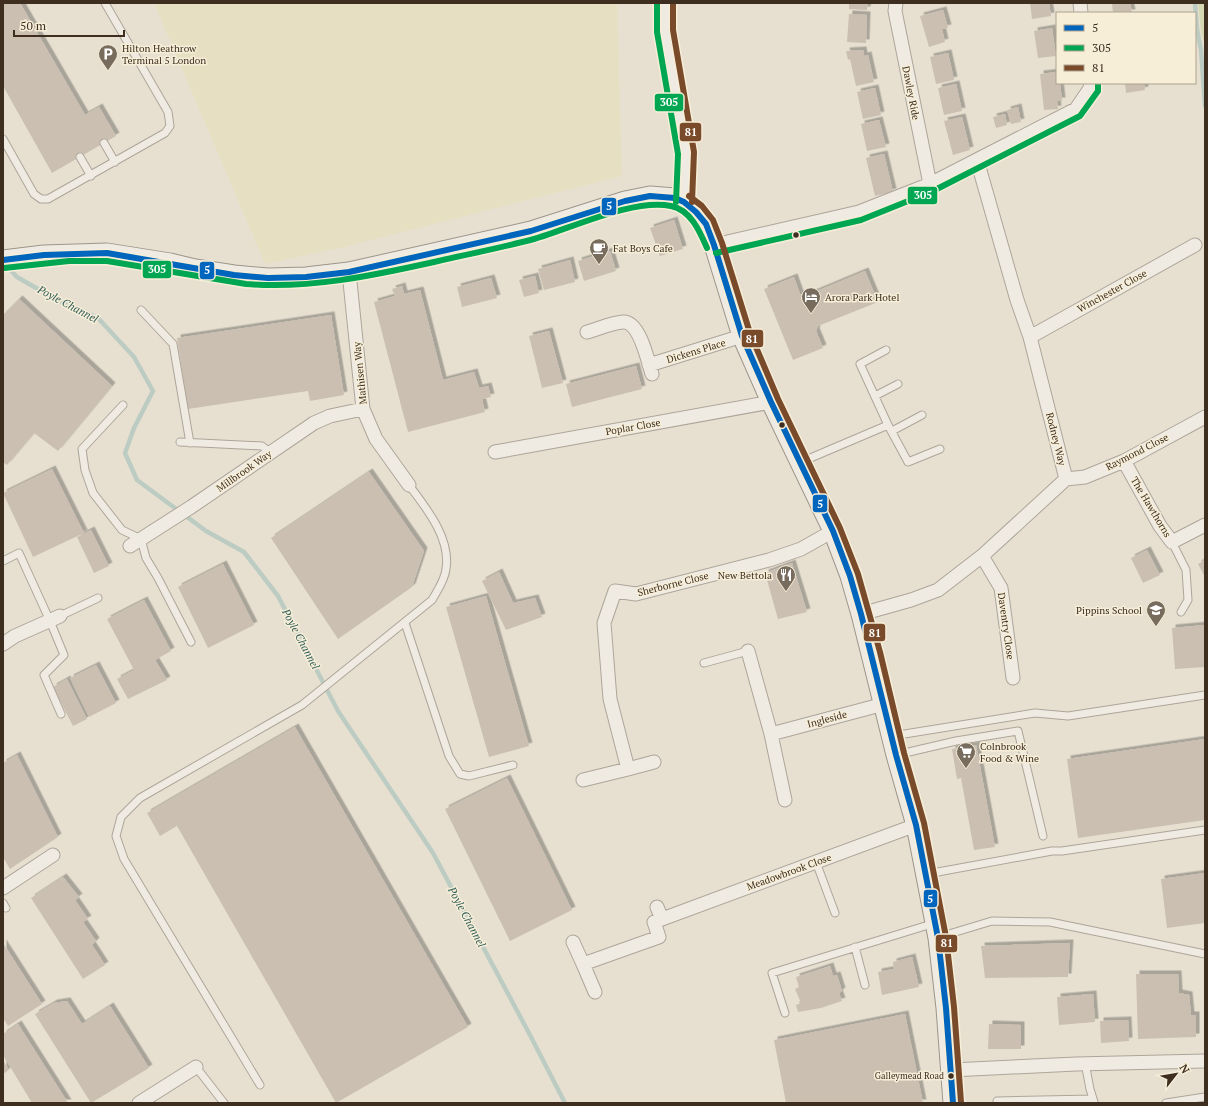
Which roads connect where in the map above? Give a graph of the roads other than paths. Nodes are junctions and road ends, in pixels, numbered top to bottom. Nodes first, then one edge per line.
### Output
1 (106, 3) edge
2 (665, 3) edge
3 (896, 3) edge
4 (1090, 84) edge
5 (3, 139) edge
6 (104, 143) dead end
7 (80, 157) dead end
8 (977, 160) junction
9 (115, 162) junction
10 (91, 176) junction
11 (930, 184) junction
12 (684, 202) junction
13 (714, 245) junction
14 (1195, 245) dead end
15 (6, 259) edge
16 (349, 272) junction
17 (141, 310) dead end
18 (587, 332) dead end
19 (742, 336) junction
20 (1030, 337) junction
21 (886, 350) dead end
22 (898, 384) dead end
23 (875, 396) junction
24 (771, 402) junction
25 (123, 405) dead end
26 (363, 409) junction
27 (922, 415) dead end
28 (1205, 417) edge
29 (890, 428) junction
30 (180, 442) dead end
31 (190, 443) junction
32 (940, 449) dead end
33 (270, 452) junction
34 (494, 452) dead end
35 (1124, 461) junction
36 (799, 463) junction
37 (1066, 478) junction
38 (409, 485) joint
39 (1205, 525) edge
40 (833, 531) junction
41 (141, 539) junction
42 (1172, 542) junction
43 (130, 546) dead end
44 (982, 556) junction
45 (3, 561) edge
46 (98, 598) dead end
47 (1182, 612) dead end
48 (861, 614) junction
49 (55, 618) junction
50 (404, 623) junction
51 (191, 642) dead end
52 (3, 644) edge
53 (748, 651) joint
54 (704, 663) dead end
55 (1013, 678) dead end
56 (1205, 695) edge
57 (884, 704) junction
58 (61, 714) dead end
59 (771, 734) junction
60 (892, 736) junction
61 (896, 755) junction
62 (654, 762) dead end
63 (513, 765) dead end
64 (628, 769) junction
65 (583, 780) dead end
66 (785, 800) dead end
67 (916, 825) junction
68 (1205, 830) edge
69 (1043, 836) dead end
70 (53, 855) dead end
71 (816, 862) junction
72 (925, 874) junction
73 (3, 888) edge
74 (835, 912) dead end
75 (936, 930) junction
76 (573, 942) dead end
77 (855, 948) junction
78 (1205, 954) edge
79 (583, 964) junction
80 (865, 985) dead end
81 (595, 992) dead end
82 (785, 1013) dead end
83 (1205, 1061) edge
84 (1084, 1063) junction
85 (196, 1067) joint
86 (951, 1070) junction
87 (260, 1085) dead end
88 (1205, 1097) edge
89 (998, 1101) dead end
90 (1094, 1101) edge
91 (139, 1103) edge
92 (224, 1103) edge
93 (953, 1103) edge
94 (1166, 1103) edge

1 - 9 lane
2 - 12 street
3 - 11 street, Dawley Ride
4 - 8 street
5 - 10 lane
6 - 9 lane
7 - 10 lane
8 - 11 street
8 - 20 street, Rodney Way
9 - 10 lane
11 - 13 street
12 - 13 street
12 - 16 street
13 - 19 street
14 - 20 street, Winchester Close
15 - 16 street
16 - 26 street, Mathisen Way
17 - 31 lane
18 - 19 street, Dickens Place
19 - 24 street
20 - 37 street, Rodney Way
21 - 23 lane
22 - 23 lane
23 - 29 lane
24 - 34 street, Poplar Close
24 - 36 street
25 - 41 lane
26 - 33 street, Millbrook Way
26 - 38 street, Mathisen Way
27 - 29 lane
28 - 35 street, Raymond Close
29 - 32 lane
29 - 36 lane
30 - 31 lane
31 - 33 lane
33 - 41 street, Millbrook Way
35 - 37 street, Raymond Close
35 - 42 street, The Hawthorns
36 - 40 street
37 - 44 street, Rodney Way
38 - 50 lane
39 - 42 street, The Hawthorns
40 - 48 street
40 - 64 street, Sherborne Close
41 - 43 street, Millbrook Way
41 - 51 lane
42 - 47 lane
44 - 48 street, Rodney Way
44 - 55 street, Daventry Close
45 - 49 lane
46 - 49 lane
48 - 57 street
49 - 52 street
49 - 58 lane
50 - 63 lane
50 - 87 lane
53 - 54 lane
53 - 59 street
56 - 60 lane
57 - 59 street, Ingleside
57 - 60 street
59 - 66 street
60 - 61 street
61 - 67 street
61 - 69 lane
62 - 64 street
64 - 65 street
67 - 71 street, Meadowbrook Close
67 - 72 street
68 - 72 lane
70 - 73 street
71 - 74 lane
71 - 79 street, Meadowbrook Close
72 - 75 street
75 - 77 lane
75 - 78 lane
75 - 86 street
76 - 79 street
77 - 80 lane
77 - 82 lane
79 - 81 street
83 - 84 street
84 - 86 street
84 - 90 lane
85 - 91 street
85 - 92 lane
86 - 93 street
88 - 94 lane
89 - 90 lane

